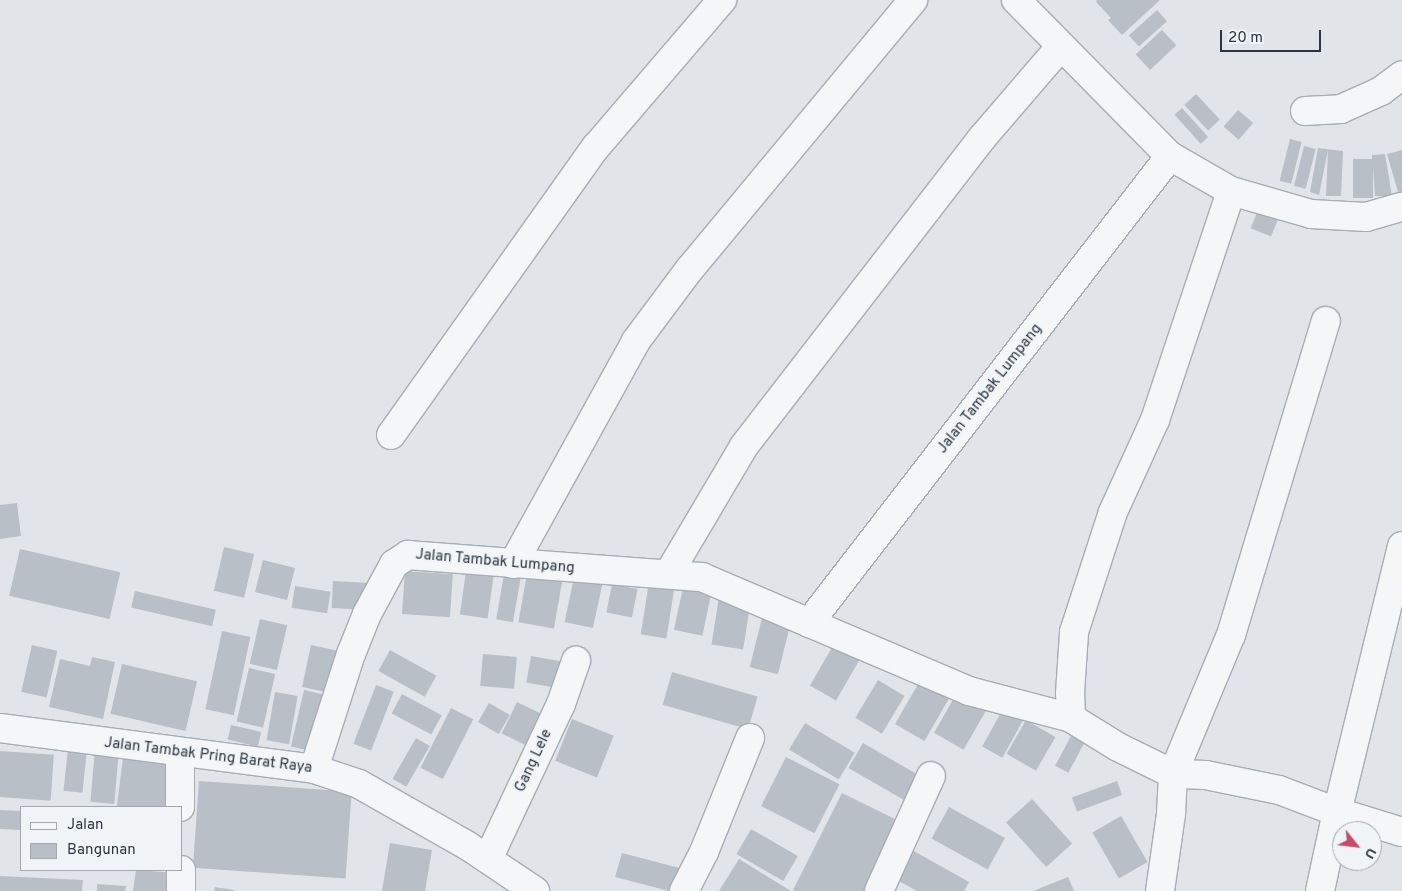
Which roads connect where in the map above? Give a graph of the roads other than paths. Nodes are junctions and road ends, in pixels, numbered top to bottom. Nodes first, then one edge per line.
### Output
1 (722, 0) edge
2 (913, 0) edge
3 (1016, 0) edge
4 (1061, 46) junction
5 (1402, 75) edge
6 (1305, 111) dead end
7 (1170, 156) junction
8 (1231, 191) junction
9 (1402, 207) edge
10 (1326, 321) dead end
11 (391, 435) dead end
12 (1402, 546) edge
13 (513, 564) junction
14 (669, 573) junction
15 (809, 623) junction
16 (576, 661) dead end
17 (1071, 718) junction
18 (0, 728) edge
19 (750, 738) dead end
20 (180, 753) junction
21 (314, 768) junction
22 (1173, 774) junction
23 (931, 776) dead end
24 (180, 806) edge
25 (1337, 812) junction
26 (1402, 832) edge
27 (488, 858) junction
28 (181, 871) edge
29 (181, 891) edge
30 (535, 891) edge
31 (684, 891) edge
32 (879, 891) edge
33 (1160, 891) edge
34 (1320, 891) edge

1 - 11 street
2 - 13 street
3 - 4 street
4 - 7 street
4 - 14 street
5 - 6 street
7 - 8 street
7 - 15 street, Jalan Tambak Lumpang
8 - 9 street
8 - 17 street
10 - 22 street
12 - 25 street
13 - 14 street, Jalan Tambak Lumpang
13 - 21 street, Jalan Tambak Lumpang
14 - 15 street, Jalan Tambak Lumpang
15 - 17 street, Jalan Tambak Lumpang
16 - 27 street, Gang Lele
17 - 22 street, Jalan Tambak Lumpang
18 - 20 street, Jalan Tambak Pring Barat Raya
19 - 31 street
20 - 21 street, Jalan Tambak Pring Barat Raya
20 - 24 street
21 - 27 street, Jalan Tambak Pring Barat Raya
22 - 25 street
22 - 33 street
23 - 32 street
25 - 26 street
25 - 34 street
27 - 30 street, Jalan Tambak Pring Barat Raya
28 - 29 street

